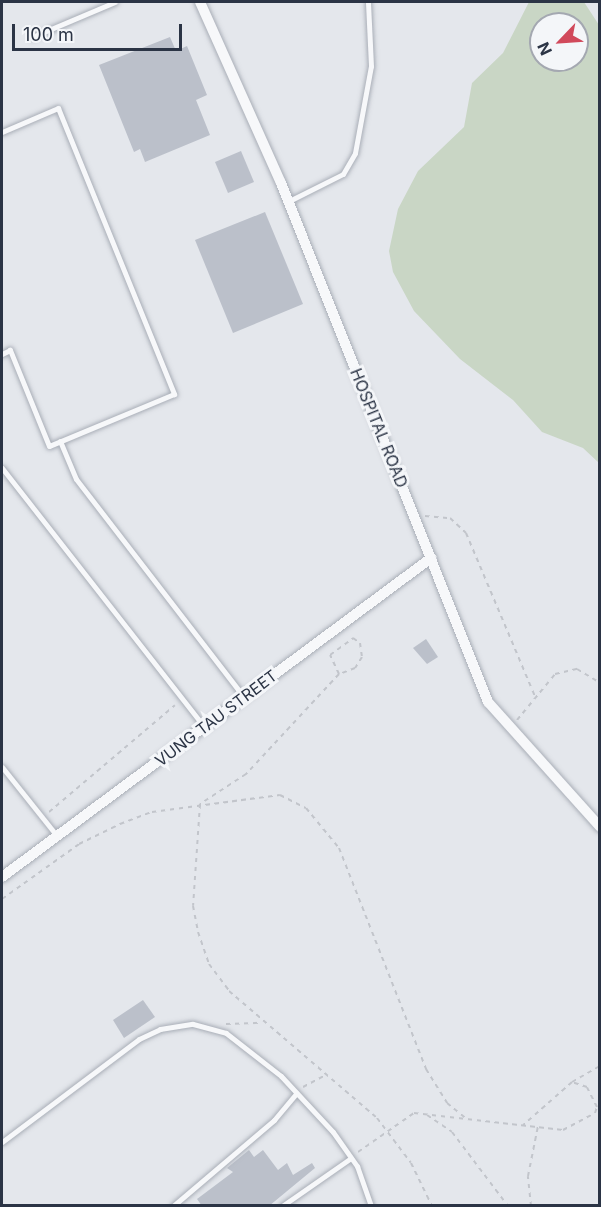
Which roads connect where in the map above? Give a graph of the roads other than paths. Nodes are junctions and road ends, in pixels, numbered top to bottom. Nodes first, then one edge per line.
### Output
1 (115, 2) edge
2 (200, 2) edge
3 (368, 2) edge
4 (32, 37) dead end
5 (2, 132) edge
6 (289, 201) junction
7 (2, 354) edge
8 (60, 441) junction
9 (2, 468) edge
10 (431, 558) junction
11 (244, 697) junction
12 (204, 727) junction
13 (2, 767) edge
14 (600, 826) edge
15 (57, 836) junction
16 (2, 877) edge
17 (297, 1093) junction
18 (2, 1142) edge
19 (351, 1158) junction
20 (173, 1206) edge
21 (282, 1206) edge
22 (370, 1206) edge

1 - 4 lane
2 - 6 street, HOSPITAL ROAD
3 - 6 lane
5 - 8 lane
6 - 10 street, HOSPITAL ROAD
7 - 8 lane
8 - 11 lane
9 - 12 lane
10 - 11 street, VUNG TAU STREET
10 - 14 street, HOSPITAL ROAD
11 - 12 street, VUNG TAU STREET
12 - 15 street, VUNG TAU STREET
13 - 15 lane
15 - 16 street, VUNG TAU STREET
17 - 18 lane
17 - 19 lane
17 - 20 lane
19 - 21 lane
19 - 22 lane

